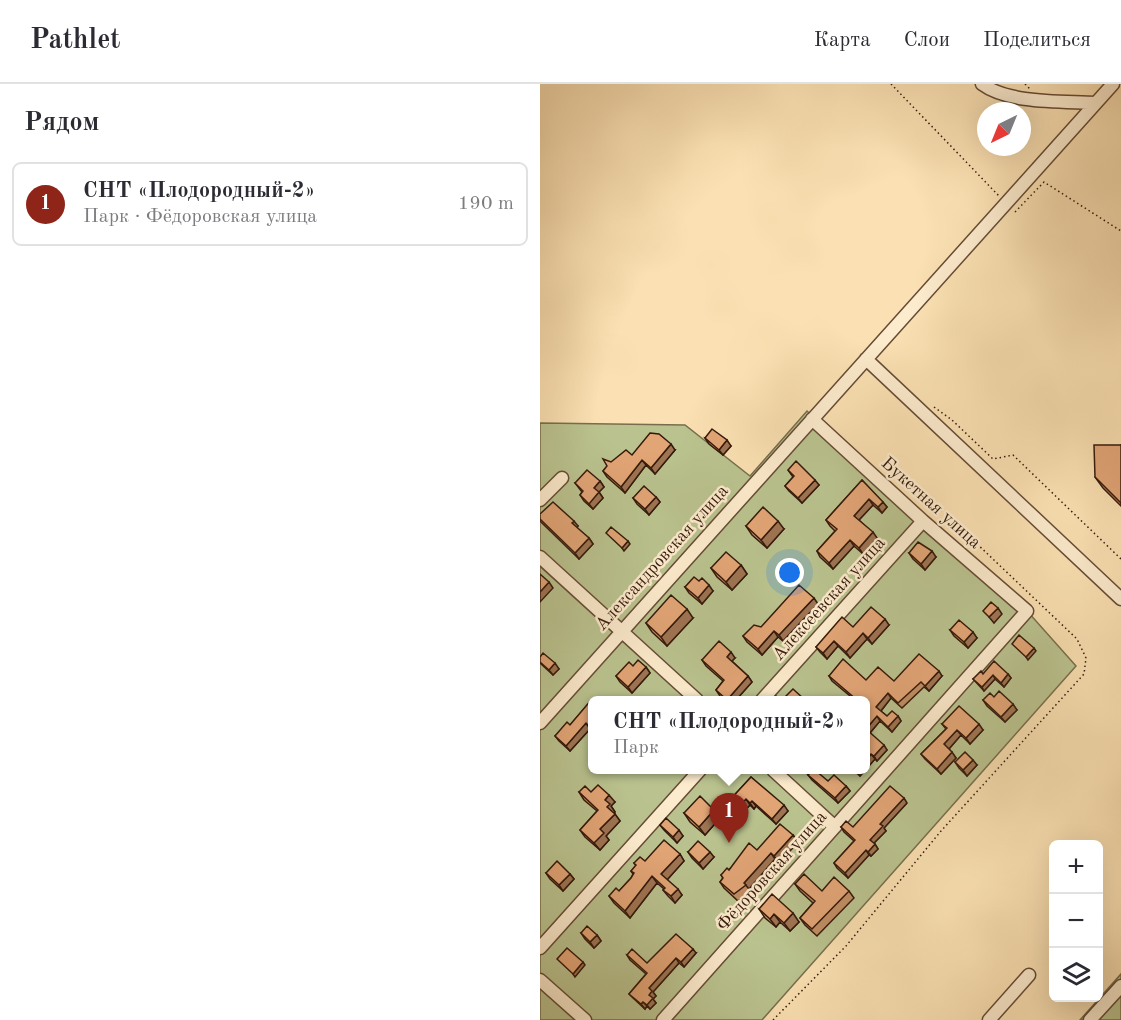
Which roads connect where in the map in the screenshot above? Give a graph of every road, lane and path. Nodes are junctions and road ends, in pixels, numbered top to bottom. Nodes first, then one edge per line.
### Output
1 (891, 84) edge
2 (982, 84) edge
3 (1113, 84) edge
4 (1096, 103) junction
5 (1006, 203) junction
6 (1121, 231) edge
7 (866, 359) junction
8 (927, 400) dead end
9 (812, 419) junction
10 (562, 478) dead end
11 (540, 500) edge
12 (922, 521) junction
13 (540, 557) edge
14 (1121, 559) edge
15 (1121, 599) edge
16 (1027, 611) joint
17 (620, 631) junction
18 (693, 696) edge
19 (766, 696) edge
20 (540, 723) edge
21 (696, 774) edge
22 (777, 774) edge
23 (835, 827) junction
24 (540, 948) edge
25 (1029, 975) dead end
26 (540, 980) edge
27 (1121, 986) edge
28 (585, 1020) edge
29 (663, 1020) edge
30 (988, 1020) edge
31 (1090, 1020) edge

1 - 5 path
2 - 4 street
3 - 4 street, Александровская улица
4 - 5 street, Александровская улица
5 - 6 path
5 - 7 street, Александровская улица
7 - 9 street, Александровская улица
7 - 15 street
8 - 14 path
9 - 12 street, Букетная улица
9 - 17 street, Александровская улица
10 - 11 street
12 - 16 street, Букетная улица
12 - 19 street, Алексеевская улица
13 - 17 street
16 - 23 street, Фёдоровская улица
17 - 18 street
17 - 20 street, Александровская улица
21 - 24 street
22 - 23 street
23 - 29 street, Фёдоровская улица
25 - 30 street
26 - 28 street
27 - 31 street

